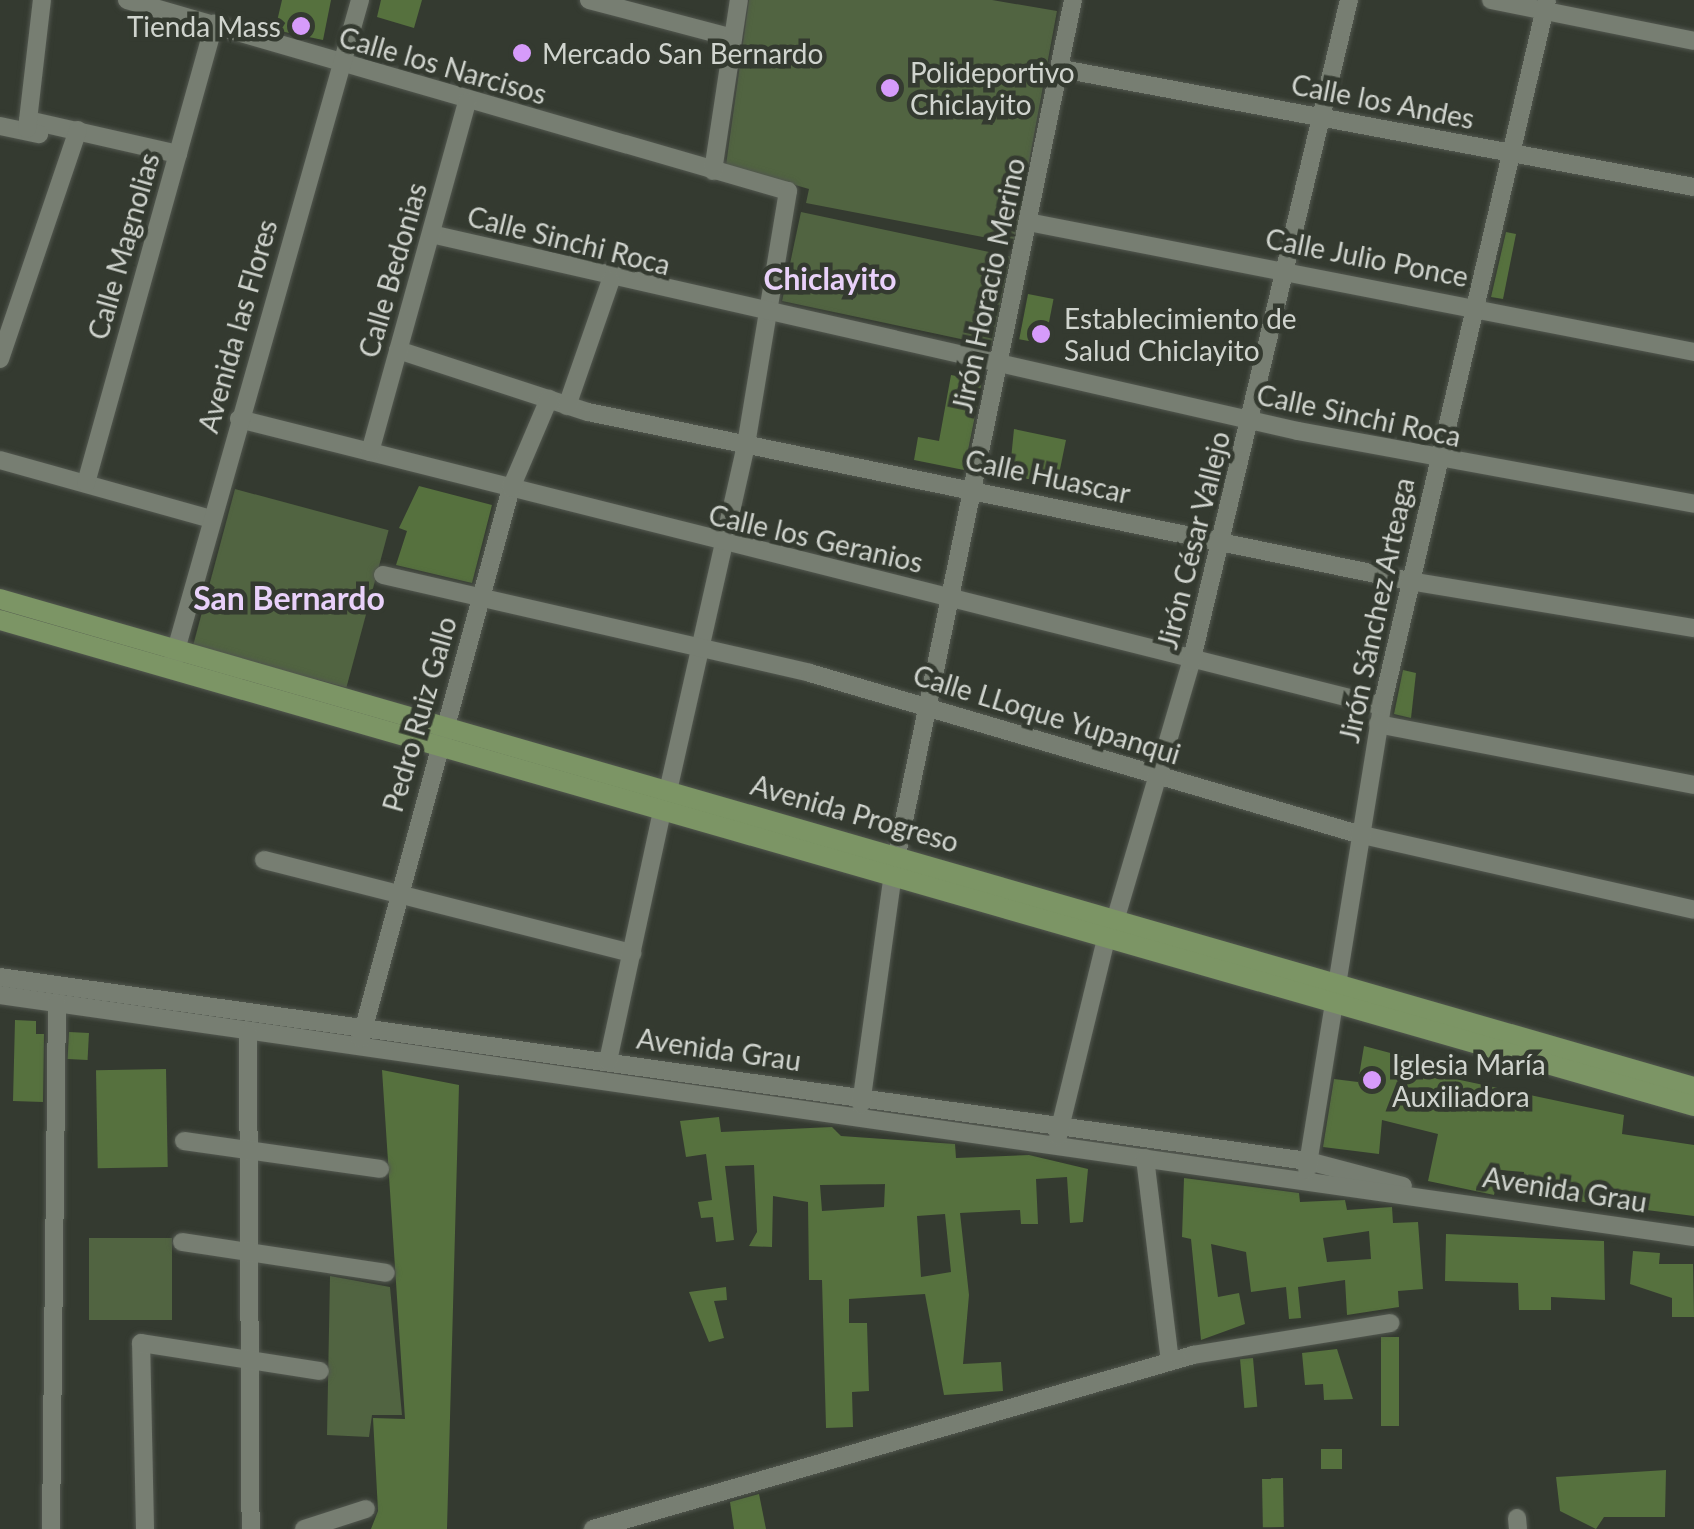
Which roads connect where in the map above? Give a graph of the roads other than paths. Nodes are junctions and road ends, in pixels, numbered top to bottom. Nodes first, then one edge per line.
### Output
1 (42, 0) edge
2 (127, 0) edge
3 (360, 0) edge
4 (592, 0) edge
5 (739, 0) edge
6 (1073, 0) edge
7 (1349, 0) edge
8 (1491, 0) edge
9 (1546, 6) edge
10 (214, 24) junction
11 (733, 38) junction
12 (1694, 42) edge
13 (342, 65) junction
14 (1062, 70) junction
15 (467, 102) junction
16 (1319, 117) junction
17 (0, 126) edge
18 (28, 126) junction
19 (77, 135) junction
20 (1510, 152) junction
21 (178, 154) junction
22 (713, 171) junction
23 (1694, 187) edge
24 (1028, 222) junction
25 (430, 234) junction
26 (1284, 268) junction
27 (611, 280) junction
28 (1472, 306) junction
29 (769, 316) junction
30 (398, 350) junction
31 (1694, 352) edge
32 (0, 358) edge
33 (997, 366) junction
34 (558, 402) junction
35 (239, 419) junction
36 (1251, 421) junction
37 (746, 446) junction
38 (370, 452) junction
39 (0, 460) edge
40 (1438, 460) junction
41 (86, 483) junction
42 (511, 488) junction
43 (976, 488) junction
44 (1694, 504) edge
45 (210, 519) junction
46 (1222, 540) junction
47 (725, 546) junction
48 (383, 575) dead end
49 (1410, 582) junction
50 (0, 599) edge
51 (480, 599) junction
52 (956, 599) junction
53 (0, 620) edge
54 (1694, 628) edge
55 (702, 649) junction
56 (174, 660) junction
57 (1191, 662) junction
58 (933, 709) junction
59 (1380, 715) junction
60 (442, 737) junction
61 (1160, 776) junction
62 (1694, 786) edge
63 (668, 790) junction
64 (662, 811) junction
65 (1358, 834) junction
66 (264, 860) dead end
67 (896, 864) junction
68 (398, 892) junction
69 (1694, 910) edge
70 (1117, 914) junction
71 (1107, 935) junction
72 (632, 953) junction
73 (0, 976) edge
74 (1330, 990) junction
75 (0, 994) edge
76 (57, 1002) junction
77 (362, 1027) junction
78 (248, 1032) junction
79 (359, 1048) junction
80 (608, 1061) junction
81 (1694, 1087) edge
82 (863, 1096) junction
83 (1694, 1106) edge
84 (859, 1120) junction
85 (1059, 1125) junction
86 (184, 1141) dead end
87 (1056, 1146) junction
88 (250, 1151) junction
89 (1145, 1158) junction
90 (380, 1169) dead end
91 (1307, 1170) junction
92 (1694, 1237) edge
93 (182, 1242) dead end
94 (250, 1253) junction
95 (386, 1272) dead end
96 (1390, 1323) dead end
97 (248, 1362) junction
98 (1170, 1362) junction
99 (320, 1371) dead end
100 (366, 1510) dead end
101 (51, 1529) edge
102 (145, 1529) edge
103 (251, 1529) edge
104 (304, 1529) edge
105 (593, 1529) edge

1 - 18 street
2 - 10 street, Calle los Narcisos
3 - 13 street, Avenida las Flores
4 - 11 street
5 - 11 street
6 - 14 street, Jirón Horacio Merino
7 - 16 street, Jirón César Vallejo
8 - 9 street
9 - 12 street
9 - 20 street, Jirón Sánchez Arteaga
10 - 13 street, Calle los Narcisos
10 - 21 street, Calle Magnolias
11 - 22 street
13 - 15 street, Calle los Narcisos
13 - 35 street, Avenida las Flores
14 - 16 street, Calle los Andes
14 - 24 street, Jirón Horacio Merino
15 - 22 street, Calle los Narcisos
15 - 25 street, Calle Bedonias
16 - 20 street, Calle los Andes
16 - 26 street, Jirón César Vallejo
17 - 18 street
18 - 19 street
19 - 21 street
19 - 32 street
20 - 23 street, Calle los Andes
20 - 28 street, Jirón Sánchez Arteaga
21 - 41 street, Calle Magnolias
22 - 29 street
24 - 26 street, Calle Julio Ponce
24 - 33 street, Jirón Horacio Merino
25 - 27 street, Calle Sinchi Roca
25 - 30 street, Calle Bedonias
26 - 28 street, Calle Julio Ponce
26 - 36 street, Jirón César Vallejo
27 - 29 street, Calle Sinchi Roca
27 - 34 street, Pedro Ruiz Gallo
28 - 31 street, Calle Julio Ponce
28 - 40 street, Jirón Sánchez Arteaga
29 - 33 street, Calle Sinchi Roca
29 - 37 street
30 - 34 street, Calle Huascar
30 - 38 street, Calle Bedonias
33 - 36 street, Calle Sinchi Roca
33 - 43 street, Jirón Horacio Merino
34 - 37 street, Calle Huascar
34 - 42 street, Pedro Ruiz Gallo
35 - 38 street, Calle los Geranios
35 - 45 street, Avenida las Flores
36 - 40 street, Calle Sinchi Roca
36 - 46 street, Jirón César Vallejo
37 - 43 street, Calle Huascar
37 - 47 street
38 - 42 street, Calle los Geranios
39 - 41 street
40 - 44 street, Calle Sinchi Roca
40 - 49 street, Jirón Sánchez Arteaga
41 - 45 street
42 - 47 street, Calle los Geranios
42 - 51 street, Pedro Ruiz Gallo
43 - 46 street, Calle Huascar
43 - 52 street, Jirón Horacio Merino
45 - 56 street, Avenida las Flores
46 - 49 street, Calle Huascar
46 - 57 street, Jirón César Vallejo
47 - 52 street, Calle los Geranios
47 - 55 street
48 - 51 street, Calle LLoque Yupanqui
49 - 54 street, Calle Huascar
49 - 59 street, Jirón Sánchez Arteaga
50 - 56 main road, Avenida Progreso
51 - 55 street, Calle LLoque Yupanqui
51 - 60 street, Pedro Ruiz Gallo
52 - 57 street, Calle los Geranios
52 - 58 street, Jirón Horacio Merino
53 - 56 main road, Avenida Progreso
55 - 58 street, Calle LLoque Yupanqui
55 - 63 street
56 - 60 main road, Avenida Progreso
57 - 59 street, Calle los Geranios
57 - 61 street, Jirón César Vallejo
58 - 61 street, Calle LLoque Yupanqui
58 - 67 street, Jirón Horacio Merino
59 - 62 street, Calle los Geranios
59 - 65 street, Jirón Sánchez Arteaga
60 - 63 main road, Avenida Progreso
60 - 64 main road, Avenida Progreso
60 - 68 street, Pedro Ruiz Gallo
61 - 65 street, Calle LLoque Yupanqui
61 - 70 street, Jirón César Vallejo
63 - 67 main road, Avenida Progreso
64 - 67 main road, Avenida Progreso
64 - 72 street
65 - 69 street, Calle LLoque Yupanqui
65 - 74 street, Jirón Sánchez Arteaga
66 - 68 street
67 - 70 main road, Avenida Progreso
67 - 71 main road, Avenida Progreso
67 - 82 street, Jirón Horacio Merino
68 - 72 street
68 - 77 street, Pedro Ruiz Gallo
70 - 74 main road, Avenida Progreso
71 - 74 main road, Avenida Progreso
71 - 85 street
72 - 80 street
73 - 77 street, Avenida Grau
74 - 81 main road, Avenida Progreso
74 - 83 main road, Avenida Progreso
74 - 91 street, Jirón Sánchez Arteaga
75 - 76 street, Avenida Grau
76 - 78 street, Avenida Grau
76 - 101 street
77 - 79 street, Pedro Ruiz Gallo
77 - 80 street, Avenida Grau
78 - 79 street, Avenida Grau
78 - 88 street
79 - 84 street, Avenida Grau
80 - 82 street, Avenida Grau
82 - 84 street, Jirón Horacio Merino
82 - 85 street, Avenida Grau
84 - 87 street, Avenida Grau
85 - 87 street
85 - 91 street, Avenida Grau
86 - 88 street
87 - 89 street, Avenida Grau
88 - 90 street
88 - 94 street
89 - 91 street, Avenida Grau
89 - 98 street
91 - 92 street, Avenida Grau
93 - 94 street
94 - 95 street
94 - 97 street
96 - 98 street
97 - 99 street
97 - 102 street
97 - 103 street
98 - 105 street
100 - 104 street

